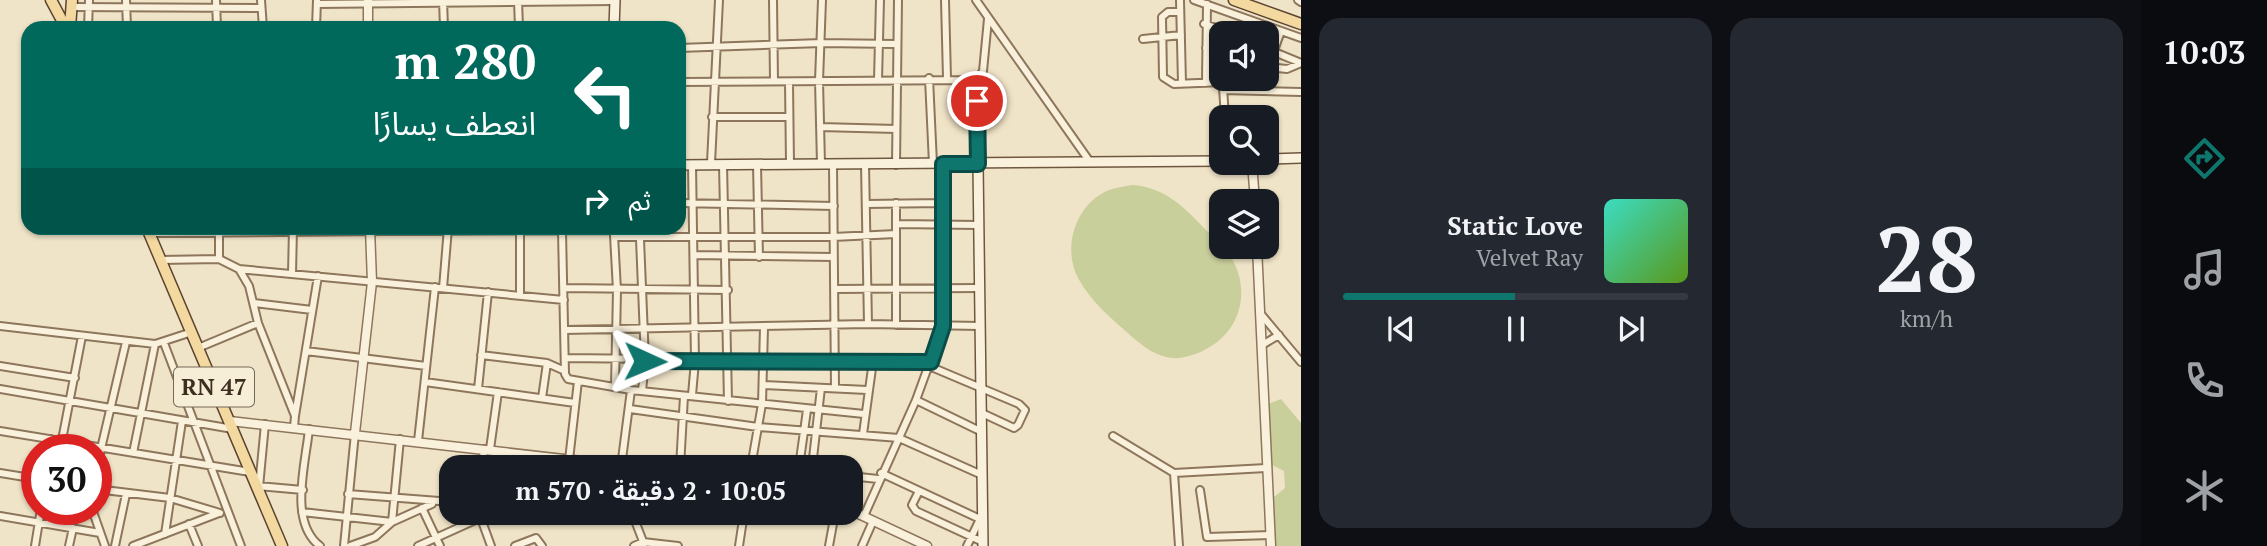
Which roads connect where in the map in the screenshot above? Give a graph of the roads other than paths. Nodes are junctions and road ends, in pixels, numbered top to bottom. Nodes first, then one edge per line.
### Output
1 (51, 0) edge
2 (518, 0) edge
3 (615, 0) edge
4 (719, 0) edge
5 (773, 0) edge
6 (822, 0) edge
7 (880, 0) edge
8 (898, 0) edge
9 (945, 0) edge
10 (976, 0) edge
11 (1180, 0) edge
12 (1194, 0) edge
13 (1234, 0) edge
14 (443, 1) edge
15 (317, 2) edge
16 (368, 2) edge
17 (72, 4) edge
18 (89, 4) edge
19 (126, 4) edge
20 (216, 4) edge
21 (261, 4) edge
22 (1207, 4) junction
23 (1180, 12) junction
24 (988, 18) junction
25 (64, 21) edge
26 (316, 21) edge
27 (368, 21) edge
28 (444, 21) edge
29 (519, 21) edge
30 (614, 21) edge
31 (1246, 21) edge
32 (1205, 24) junction
33 (1301, 24) edge
34 (1209, 25) edge
35 (1281, 31) joint
36 (1279, 34) edge
37 (1181, 35) junction
38 (1162, 37) junction
39 (1301, 38) edge
40 (1143, 39) dead end
41 (822, 43) junction
42 (775, 44) junction
43 (896, 44) junction
44 (718, 45) junction
45 (878, 45) junction
46 (686, 47) edge
47 (1206, 48) junction
48 (1209, 48) edge
49 (1279, 54) edge
50 (1301, 63) edge
51 (1206, 68) joint
52 (1279, 68) edge
53 (929, 78) junction
54 (947, 78) junction
55 (713, 80) junction
56 (878, 80) junction
57 (897, 80) junction
58 (976, 80) junction
59 (774, 81) junction
60 (819, 81) junction
61 (686, 82) edge
62 (789, 82) junction
63 (1182, 83) junction
64 (1206, 83) junction
65 (1209, 83) edge
66 (1270, 91) edge
67 (1301, 92) edge
68 (712, 117) junction
69 (789, 117) junction
70 (820, 127) junction
71 (896, 129) junction
72 (1279, 159) edge
73 (1301, 159) edge
74 (1209, 161) edge
75 (1090, 162) junction
76 (710, 163) junction
77 (723, 164) junction
78 (757, 164) junction
79 (790, 164) junction
80 (821, 164) junction
81 (833, 164) junction
82 (865, 164) junction
83 (938, 164) junction
84 (978, 164) junction
85 (686, 165) edge
86 (692, 165) junction
87 (896, 165) junction
88 (686, 202) edge
89 (691, 202) junction
90 (725, 202) junction
91 (896, 202) junction
92 (758, 203) junction
93 (942, 203) junction
94 (866, 204) junction
95 (834, 206) junction
96 (896, 224) junction
97 (978, 225) junction
98 (942, 226) junction
99 (896, 234) junction
100 (151, 235) edge
101 (219, 235) edge
102 (293, 235) edge
103 (370, 235) edge
104 (447, 235) edge
105 (520, 235) edge
106 (562, 235) edge
107 (614, 235) edge
108 (625, 235) edge
109 (866, 235) junction
110 (758, 236) junction
111 (693, 237) junction
112 (726, 237) junction
113 (833, 237) junction
114 (640, 239) junction
115 (694, 255) junction
116 (759, 257) junction
117 (834, 257) junction
118 (728, 258) junction
119 (219, 259) junction
120 (1257, 259) edge
121 (160, 260) junction
122 (239, 269) junction
123 (292, 274) junction
124 (318, 276) junction
125 (372, 282) junction
126 (435, 287) junction
127 (941, 287) junction
128 (443, 288) junction
129 (565, 288) junction
130 (693, 288) junction
131 (897, 288) junction
132 (978, 288) junction
133 (835, 289) junction
134 (867, 289) junction
135 (617, 290) junction
136 (642, 290) junction
137 (728, 290) junction
138 (488, 292) junction
139 (520, 296) junction
140 (564, 300) junction
141 (254, 303) junction
142 (312, 310) junction
143 (1259, 313) junction
144 (258, 323) junction
145 (868, 324) junction
146 (896, 325) junction
147 (0, 326) edge
148 (729, 326) junction
149 (835, 326) junction
150 (943, 326) junction
151 (980, 326) junction
152 (764, 327) junction
153 (695, 328) junction
154 (565, 330) junction
155 (617, 330) junction
156 (643, 330) junction
157 (192, 332) junction
158 (1279, 335) junction
159 (82, 336) junction
160 (126, 342) junction
161 (164, 342) junction
162 (155, 344) junction
163 (1262, 345) junction
164 (198, 348) junction
165 (306, 351) junction
166 (1298, 352) edge
167 (481, 355) junction
168 (364, 358) junction
169 (566, 358) junction
170 (617, 359) junction
171 (645, 361) junction
172 (695, 361) junction
173 (729, 361) junction
174 (873, 361) junction
175 (765, 362) junction
176 (836, 362) junction
177 (1301, 362) edge
178 (547, 363) junction
179 (930, 364) junction
180 (0, 366) edge
181 (426, 366) junction
182 (565, 371) junction
183 (75, 379) junction
184 (578, 381) junction
185 (425, 382) junction
186 (764, 385) junction
187 (615, 387) junction
188 (821, 387) junction
189 (0, 388) edge
190 (835, 388) junction
191 (983, 388) junction
192 (478, 390) junction
193 (631, 390) junction
194 (867, 390) junction
195 (642, 391) junction
196 (498, 392) junction
197 (688, 395) junction
198 (542, 398) junction
199 (916, 400) junction
200 (71, 401) junction
201 (728, 401) junction
202 (575, 403) junction
203 (762, 404) junction
204 (110, 408) junction
205 (630, 409) junction
206 (807, 410) junction
207 (820, 410) junction
208 (140, 413) junction
209 (864, 414) junction
210 (984, 414) junction
211 (295, 416) junction
212 (682, 417) junction
213 (182, 421) junction
214 (197, 424) junction
215 (231, 425) junction
216 (265, 425) junction
217 (294, 427) junction
218 (758, 427) junction
219 (309, 429) junction
220 (804, 430) junction
221 (817, 430) junction
222 (0, 431) edge
223 (982, 432) junction
224 (355, 433) junction
225 (21, 434) edge
226 (63, 434) edge
227 (104, 434) edge
228 (863, 434) junction
229 (1113, 436) dead end
230 (899, 438) junction
231 (400, 439) junction
232 (418, 441) junction
233 (112, 449) edge
234 (487, 449) junction
235 (133, 453) junction
236 (485, 455) edge
237 (532, 455) edge
238 (570, 455) edge
239 (623, 455) edge
240 (680, 455) edge
241 (753, 455) edge
242 (801, 455) edge
243 (814, 455) edge
244 (176, 460) junction
245 (212, 467) junction
246 (1266, 468) junction
247 (250, 472) junction
248 (0, 473) edge
249 (1174, 473) junction
250 (982, 475) junction
251 (21, 476) edge
252 (863, 476) edge
253 (879, 476) junction
254 (258, 486) junction
255 (303, 490) junction
256 (1200, 490) dead end
257 (919, 491) junction
258 (112, 492) edge
259 (126, 494) junction
260 (348, 494) junction
261 (170, 498) junction
262 (394, 499) junction
263 (435, 502) junction
264 (439, 502) edge
265 (422, 508) junction
266 (223, 512) junction
267 (302, 512) junction
268 (0, 516) edge
269 (864, 516) joint
270 (346, 517) junction
271 (21, 519) edge
272 (982, 519) junction
273 (873, 521) junction
274 (392, 522) junction
275 (189, 524) junction
276 (38, 525) edge
277 (56, 525) edge
278 (97, 525) edge
279 (462, 525) edge
280 (483, 525) edge
281 (637, 525) edge
282 (743, 525) edge
283 (833, 525) edge
284 (74, 528) junction
285 (100, 533) junction
286 (165, 534) junction
287 (1271, 535) junction
288 (155, 537) junction
289 (971, 537) junction
290 (436, 538) junction
291 (644, 544) edge
292 (983, 544) edge
293 (35, 546) edge
294 (69, 546) edge
295 (105, 546) edge
296 (115, 546) edge
297 (133, 546) edge
298 (159, 546) edge
299 (198, 546) edge
300 (241, 546) edge
301 (282, 546) edge
302 (320, 546) edge
303 (344, 546) edge
304 (350, 546) edge
305 (418, 546) edge
306 (440, 546) edge
307 (491, 546) edge
308 (515, 546) edge
309 (542, 546) edge
310 (634, 546) edge
311 (678, 546) edge
312 (740, 546) edge
313 (829, 546) edge
314 (862, 546) edge
315 (927, 546) edge
316 (967, 546) edge
317 (1179, 546) edge
318 (1271, 546) edge

1 - 25 main road
2 - 3 street
2 - 14 street
2 - 29 street
3 - 30 main road
4 - 44 street
5 - 42 street
6 - 41 street
7 - 45 street
8 - 43 street
9 - 54 street
10 - 24 street
11 - 23 street
12 - 22 street
13 - 33 main road
14 - 16 street
14 - 28 street
15 - 16 street
15 - 26 street
16 - 27 street
17 - 18 street
18 - 19 street
19 - 20 street
20 - 21 street
22 - 31 street
22 - 32 street
23 - 37 street
23 - 38 street
24 - 58 street
24 - 75 street
32 - 34 street
32 - 47 street
35 - 36 street
35 - 39 street
37 - 38 street
37 - 63 street
38 - 40 street
38 - 63 street
41 - 42 street
41 - 45 street
41 - 60 street
42 - 44 street
42 - 59 street
43 - 45 street
43 - 57 street
44 - 46 street
44 - 55 street
45 - 56 street
47 - 48 street
47 - 51 street
49 - 50 street
50 - 52 street
51 - 64 street
53 - 54 street
53 - 57 street
53 - 83 street
54 - 58 street
55 - 59 street
55 - 61 street
55 - 68 street
56 - 57 street
56 - 60 street
57 - 71 street
58 - 84 street
59 - 62 street
60 - 62 street
60 - 70 street
62 - 69 street
63 - 64 street
64 - 65 street
66 - 67 street
68 - 69 street
68 - 76 street
69 - 79 street
70 - 71 street
70 - 80 street
71 - 87 street
72 - 73 main road
74 - 75 main road
75 - 84 main road
76 - 77 main road
76 - 86 main road
77 - 78 main road
77 - 90 street
78 - 79 main road
78 - 92 street
79 - 80 main road
80 - 81 main road
81 - 82 main road
81 - 95 street
82 - 87 main road
82 - 94 street
83 - 84 main road
83 - 87 main road
83 - 93 street
84 - 97 main road
85 - 86 main road
86 - 89 street
88 - 89 street
89 - 90 street
89 - 111 street
90 - 92 street
90 - 112 street
91 - 93 street
91 - 94 street
91 - 96 street
92 - 95 street
92 - 110 street
93 - 98 street
94 - 109 street
95 - 113 street
96 - 98 street
96 - 99 street
97 - 98 street
97 - 132 main road
98 - 127 street
99 - 109 street
99 - 131 street
100 - 121 main road, RN 47
101 - 119 street
102 - 123 street
103 - 125 street
104 - 128 street
105 - 139 street
106 - 129 street
107 - 135 street
108 - 114 street
109 - 113 street
109 - 134 street
110 - 112 street
110 - 113 street
110 - 116 street
111 - 112 street
111 - 114 street
111 - 115 street
112 - 118 street
113 - 117 street
114 - 136 street
115 - 118 street
115 - 130 street
116 - 117 street
116 - 118 street
117 - 133 street
118 - 137 street
119 - 121 street
119 - 122 street
120 - 143 street
121 - 157 main road, RN 47
122 - 123 street
122 - 141 street
123 - 124 street
124 - 125 street
124 - 142 street
125 - 126 street
125 - 168 street
126 - 128 street
126 - 181 street
127 - 131 street
127 - 132 street
127 - 150 street
128 - 138 street
129 - 135 street
129 - 140 street
130 - 136 street
130 - 137 street
130 - 153 street
131 - 134 street
131 - 146 street
132 - 151 main road
133 - 134 street
133 - 149 street
134 - 145 street
135 - 136 street
135 - 155 street
136 - 156 street
137 - 148 street
138 - 139 street
138 - 167 street
139 - 140 street
140 - 154 street
141 - 142 street
141 - 144 street
142 - 165 street
143 - 158 street
143 - 163 street
144 - 164 street
144 - 211 street
145 - 146 street
145 - 149 street
146 - 150 street
147 - 159 street
148 - 152 street
148 - 153 street
148 - 173 street
149 - 152 street
149 - 176 street
150 - 151 street
150 - 179 street
151 - 191 main road
152 - 175 street
153 - 156 street
153 - 172 street
154 - 155 street
154 - 169 street
155 - 156 street
155 - 170 street
156 - 171 street
157 - 161 street
157 - 164 main road, RN 47
158 - 163 street
158 - 166 street
159 - 160 street
159 - 183 street
160 - 162 street
160 - 204 street
161 - 162 street
161 - 214 street
162 - 208 street
163 - 246 street
164 - 215 main road, RN 47
165 - 168 street
165 - 211 street
166 - 177 street
167 - 178 street
167 - 192 street
168 - 181 street
168 - 224 street
169 - 170 street
169 - 182 street
170 - 171 street
170 - 187 street
171 - 172 street
171 - 195 street
172 - 173 street
172 - 197 street
173 - 175 street
173 - 201 street
174 - 176 street
174 - 179 street
174 - 194 street
175 - 176 street
175 - 186 street
176 - 190 street
178 - 182 street
178 - 198 street
179 - 191 street
179 - 199 street
180 - 183 street
181 - 185 street
182 - 184 street
183 - 200 street
184 - 187 street
184 - 202 street
185 - 192 street
185 - 232 street
186 - 188 street
186 - 203 street
187 - 193 street
188 - 190 street
188 - 207 street
189 - 200 street
190 - 194 street
191 - 210 main road
191 - 210 street
192 - 196 street
193 - 195 street
193 - 205 street
194 - 209 street
195 - 197 street
196 - 198 street
196 - 234 street
197 - 201 street
197 - 212 street
198 - 202 street
199 - 223 street
199 - 230 street
200 - 204 street
200 - 226 street
201 - 203 street
202 - 238 street
203 - 206 street
203 - 218 street
204 - 208 street
204 - 227 street
205 - 212 street
205 - 239 street
206 - 207 street
206 - 220 street
207 - 209 street
207 - 221 street
208 - 213 street
208 - 235 street
209 - 228 street
210 - 223 main road
211 - 217 street
212 - 218 street
212 - 240 street
213 - 214 street
213 - 244 street
214 - 215 street
214 - 245 street
215 - 216 street
215 - 247 main road, RN 47
216 - 217 street
216 - 254 street
217 - 219 street
218 - 220 street
218 - 241 street
219 - 224 street
219 - 255 street
220 - 221 street
220 - 242 street
221 - 228 street
221 - 243 street
222 - 225 street
223 - 250 main road
224 - 231 street
224 - 260 street
228 - 230 street
229 - 249 street
230 - 250 street
230 - 253 street
231 - 232 street
231 - 262 street
232 - 234 street
233 - 235 street
234 - 236 street
234 - 237 street
235 - 244 street
244 - 245 street
244 - 261 street
245 - 247 street
245 - 266 street
246 - 249 street
246 - 287 street
247 - 254 main road, RN 47
248 - 251 street
249 - 317 street
250 - 272 main road
252 - 253 street
253 - 257 street
253 - 269 street
254 - 255 street
254 - 301 main road, RN 47
255 - 267 street
256 - 287 street
257 - 272 street
257 - 289 street
258 - 259 street
259 - 261 street
259 - 296 street
260 - 262 street
260 - 270 street
261 - 266 street
261 - 286 street
262 - 263 street
262 - 274 street
263 - 264 street
263 - 265 street
265 - 274 street
265 - 290 street
266 - 275 street
266 - 300 street
267 - 270 street
267 - 302 street
268 - 271 street
269 - 273 street
270 - 274 street
270 - 303 street
272 - 289 street
272 - 292 main road
273 - 314 street
273 - 315 street
274 - 304 street
275 - 286 street
275 - 299 street
276 - 293 street
277 - 284 street
278 - 285 street
279 - 290 street
280 - 307 street
281 - 291 street
282 - 312 street
283 - 313 street
284 - 285 street
284 - 294 street
285 - 295 street
286 - 288 street
287 - 318 street
288 - 297 street
288 - 298 street
289 - 292 street
289 - 316 street
290 - 305 street
290 - 306 street
291 - 310 street
291 - 311 street
308 - 309 street

